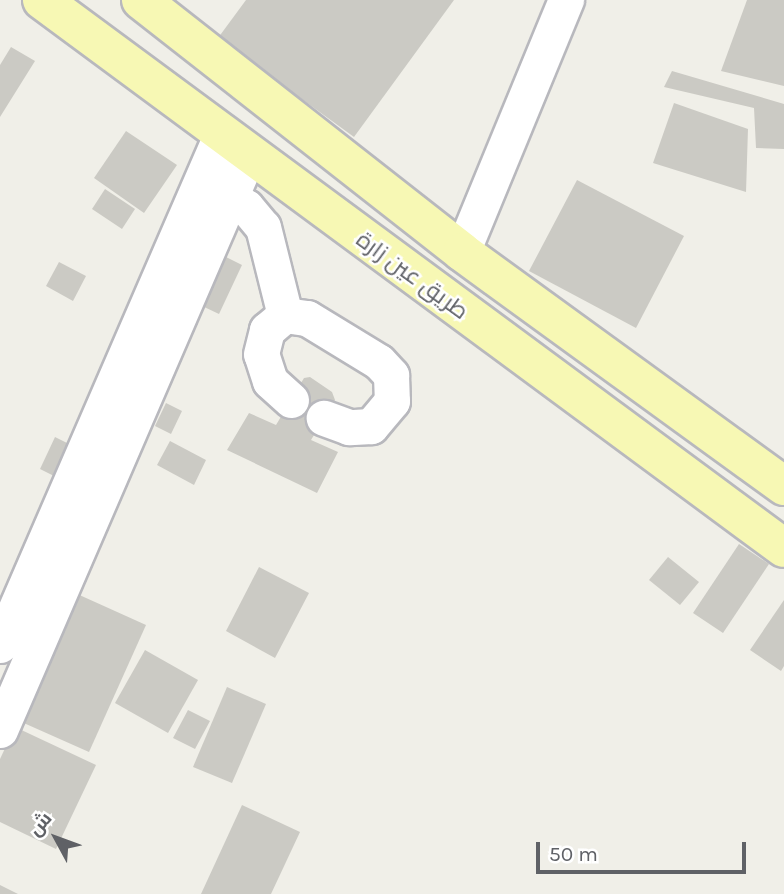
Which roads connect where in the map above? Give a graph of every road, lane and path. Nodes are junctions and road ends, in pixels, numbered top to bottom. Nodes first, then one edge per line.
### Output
1 (42, 0) edge
2 (141, 0) edge
3 (566, 0) edge
4 (235, 145) junction
5 (215, 190) junction
6 (461, 252) junction
7 (285, 315) junction
8 (290, 400) dead end
9 (324, 418) dead end
10 (784, 486) edge
11 (784, 548) edge
12 (0, 645) edge
13 (0, 730) edge

1 - 4 main road, طريق عين زارة
2 - 6 main road
3 - 6 street
4 - 5 street
4 - 11 main road, طريق عين زارة
5 - 7 street
5 - 12 street
5 - 13 street
6 - 10 main road
7 - 8 street
7 - 9 street

